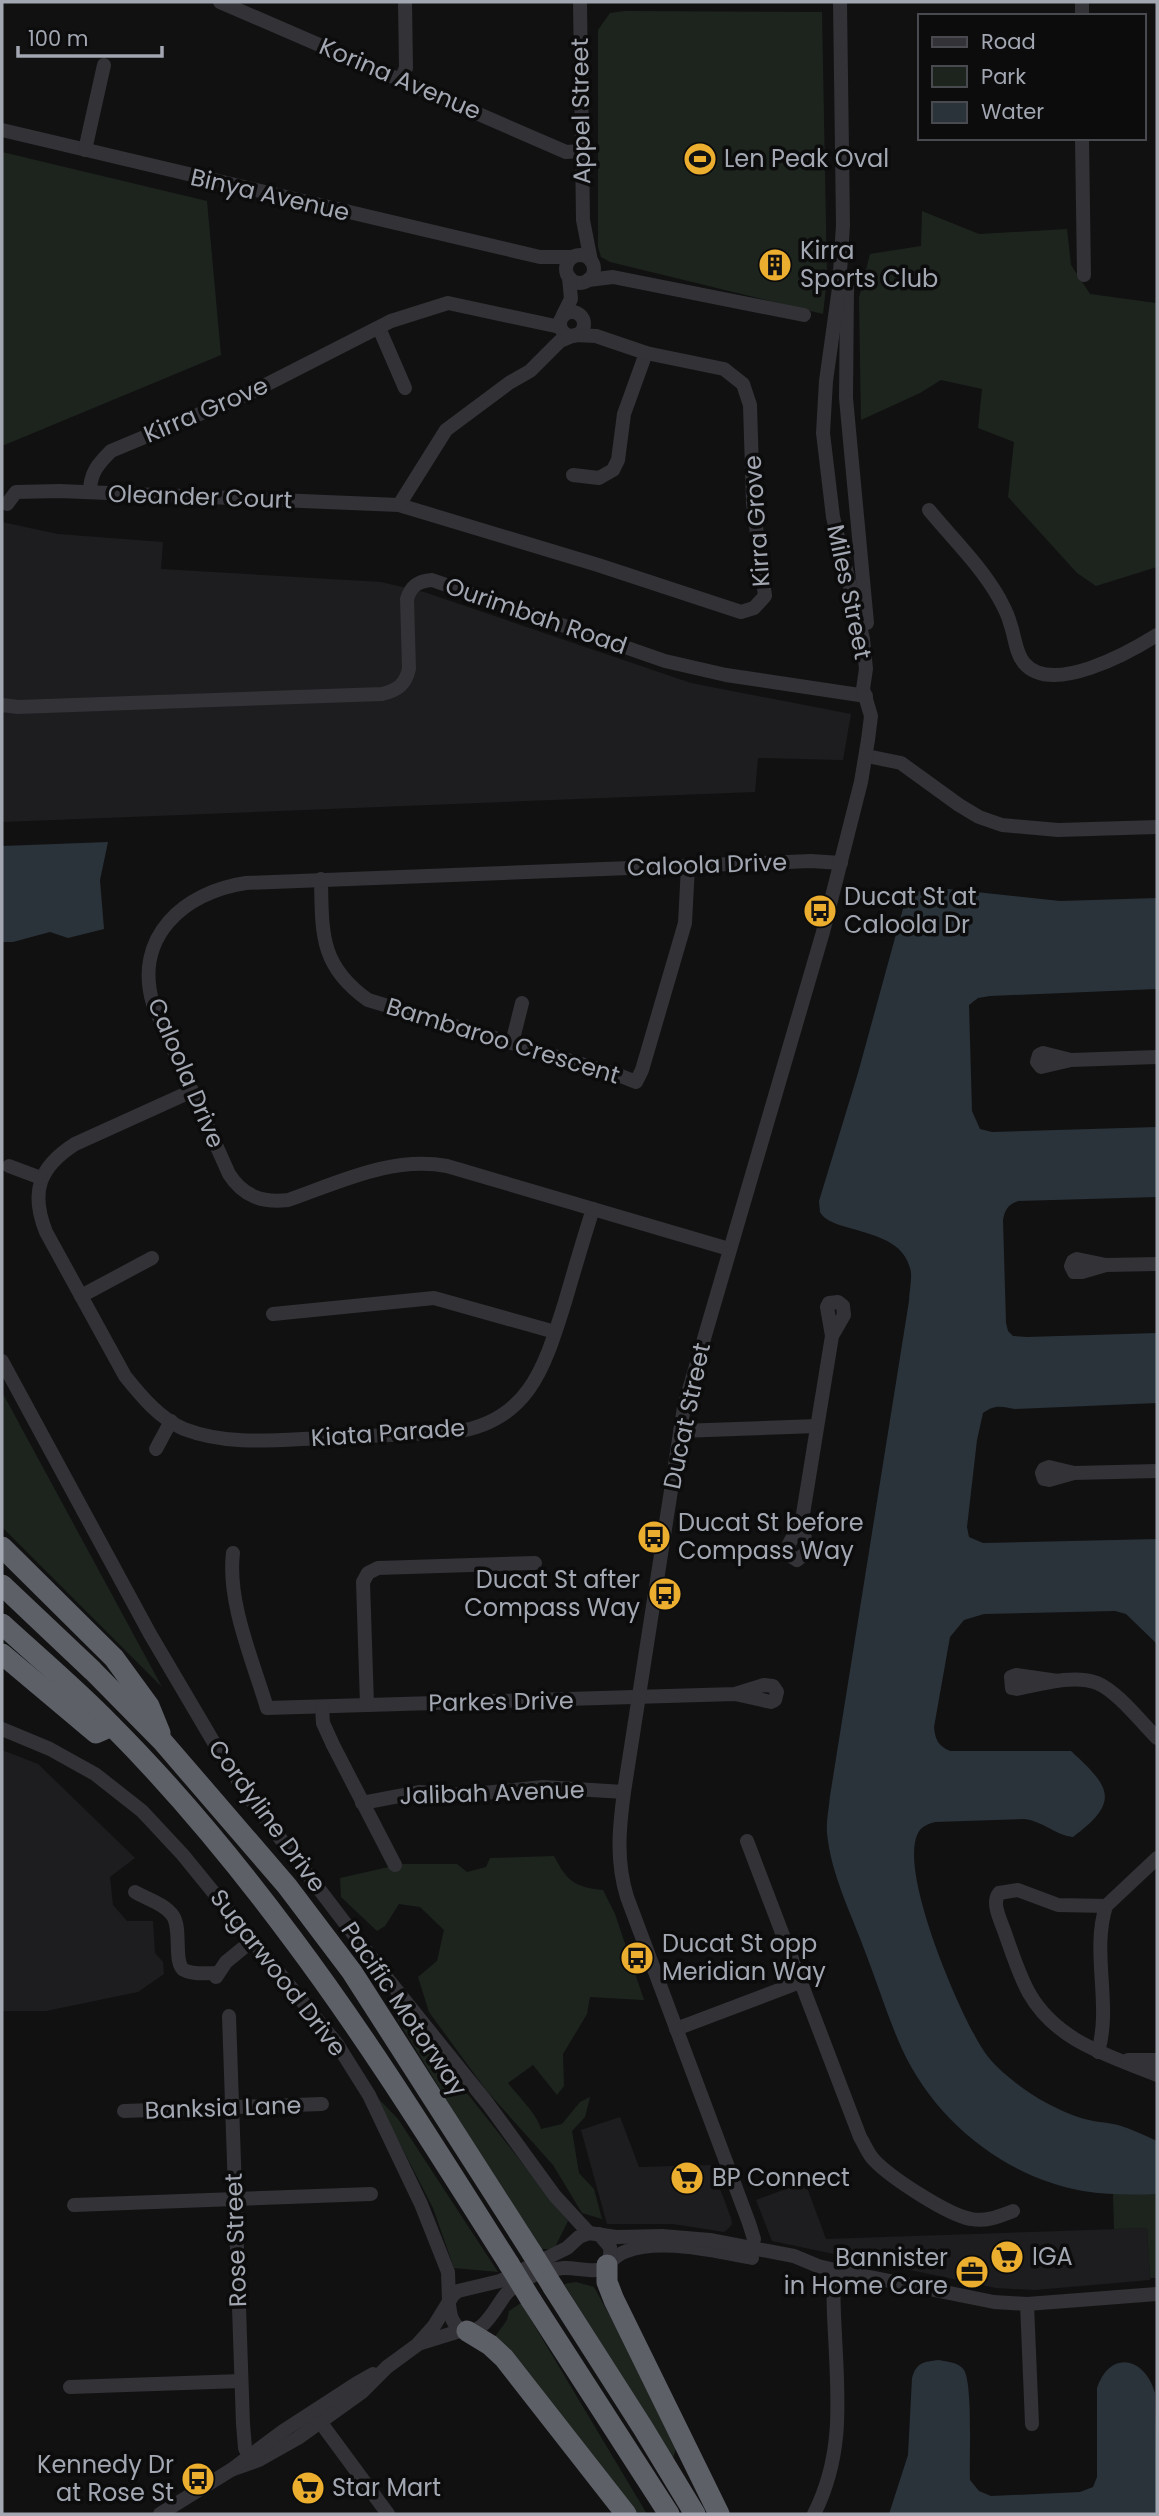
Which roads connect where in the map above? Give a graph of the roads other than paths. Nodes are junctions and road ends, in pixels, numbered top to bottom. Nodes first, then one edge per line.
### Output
1 (405, 2) edge
2 (580, 2) edge
3 (840, 2) edge
4 (225, 3) edge
5 (104, 65) dead end
6 (401, 79) junction
7 (2, 131) edge
8 (1082, 140) edge
9 (85, 150) junction
10 (581, 151) junction
11 (583, 220) junction
12 (843, 225) junction
13 (540, 257) junction
14 (574, 257) junction
15 (592, 262) junction
16 (1084, 275) dead end
17 (568, 276) junction
18 (613, 277) junction
19 (587, 280) junction
20 (804, 315) dead end
21 (582, 317) junction
22 (565, 326) junction
23 (379, 328) junction
24 (596, 336) junction
25 (646, 352) junction
26 (405, 388) dead end
27 (573, 475) dead end
28 (90, 492) junction
29 (7, 504) dead end
30 (399, 505) junction
31 (929, 510) dead end
32 (1157, 635) edge
33 (866, 696) junction
34 (2, 705) edge
35 (867, 756) junction
36 (1157, 827) edge
37 (841, 863) junction
38 (688, 866) junction
39 (321, 879) junction
40 (522, 1003) dead end
41 (512, 1043) junction
42 (1157, 1057) edge
43 (1071, 1060) dead end
44 (192, 1091) junction
45 (9, 1166) dead end
46 (41, 1178) junction
47 (593, 1209) junction
48 (729, 1249) junction
49 (152, 1258) dead end
50 (1157, 1264) edge
51 (1106, 1265) dead end
52 (81, 1296) junction
53 (273, 1314) dead end
54 (555, 1332) junction
55 (832, 1336) dead end
56 (2, 1361) edge
57 (171, 1421) junction
58 (817, 1426) junction
59 (680, 1430) junction
60 (156, 1449) dead end
61 (1157, 1471) edge
62 (1074, 1473) dead end
63 (802, 1520) dead end
64 (2, 1547) edge
65 (233, 1553) dead end
66 (535, 1563) dead end
67 (2, 1585) edge
68 (2, 1624) edge
69 (2, 1654) edge
70 (1058, 1681) dead end
71 (735, 1694) dead end
72 (638, 1698) junction
73 (367, 1705) junction
74 (322, 1707) junction
75 (111, 1726) junction
76 (2, 1729) edge
77 (1157, 1738) edge
78 (163, 1742) junction
79 (624, 1792) junction
80 (362, 1803) junction
81 (747, 1841) dead end
82 (1157, 1858) edge
83 (395, 1865) dead end
84 (135, 1892) dead end
85 (1106, 1906) junction
86 (253, 1940) junction
87 (800, 1982) junction
88 (229, 2016) dead end
89 (676, 2029) junction
90 (1098, 2052) junction
91 (1116, 2058) junction
92 (1157, 2060) edge
93 (1157, 2075) edge
94 (322, 2104) dead end
95 (231, 2108) junction
96 (124, 2111) dead end
97 (372, 2194) dead end
98 (235, 2198) junction
99 (74, 2205) dead end
100 (1013, 2211) dead end
101 (594, 2234) junction
102 (750, 2253) junction
103 (608, 2264) junction
104 (835, 2270) junction
105 (1157, 2294) edge
106 (449, 2302) junction
107 (1027, 2304) junction
108 (465, 2331) junction
109 (417, 2345) junction
110 (387, 2367) junction
111 (241, 2381) junction
112 (71, 2387) dead end
113 (324, 2404) junction
114 (295, 2423) junction
115 (321, 2423) junction
116 (1032, 2424) dead end
117 (251, 2459) junction
118 (160, 2514) edge
119 (388, 2514) edge
120 (626, 2514) edge
121 (669, 2514) edge
122 (695, 2514) edge
123 (719, 2514) edge
124 (814, 2514) edge

1 - 6 street
2 - 10 street, Appel Street
3 - 12 street, Miles Street
4 - 6 street, Korina Avenue
5 - 9 street
6 - 10 street, Korina Avenue
7 - 9 street, Binya Avenue
8 - 16 street
9 - 13 street, Binya Avenue
10 - 11 street, Appel Street
11 - 14 street, Appel Street
11 - 15 street, Appel Street
12 - 33 street, Miles Street
12 - 33 street, Miles Street
13 - 14 street, Binya Avenue
13 - 17 street, Binya Avenue
14 - 15 street
14 - 17 street
15 - 18 street
15 - 19 street
17 - 19 street
17 - 22 street
18 - 19 street
18 - 20 street
19 - 21 street
21 - 22 street
21 - 22 street
21 - 24 street
22 - 23 street, Kirra Grove
22 - 24 street, Kirra Grove
22 - 30 street
23 - 26 street
23 - 28 street, Kirra Grove
24 - 25 street, Kirra Grove
25 - 27 street
25 - 30 street, Kirra Grove
28 - 29 street, Oleander Court
28 - 30 street, Oleander Court
31 - 32 street
33 - 34 street, Ourimbah Road
33 - 35 street, Ducat Street
35 - 36 street
35 - 37 street, Ducat Street
37 - 38 street, Caloola Drive
37 - 48 street, Ducat Street
38 - 39 street, Caloola Drive
38 - 41 street, Bambaroo Crescent
39 - 41 street, Bambaroo Crescent
39 - 44 street, Caloola Drive
40 - 41 street
42 - 43 street
44 - 46 street
44 - 47 street, Caloola Drive
45 - 46 street
46 - 52 street, Kiata Parade
47 - 48 street, Caloola Drive
47 - 54 street, Kiata Parade
48 - 59 street, Ducat Street
49 - 52 street
50 - 51 street
52 - 57 street, Kiata Parade
53 - 54 street
54 - 57 street, Kiata Parade
55 - 58 street
56 - 101 street, Cordyline Drive
57 - 60 street
58 - 59 street
58 - 63 street
59 - 72 street, Ducat Street
61 - 62 street
64 - 78 highway
65 - 74 street, Parkes Drive
66 - 73 street
67 - 78 highway, Pacific Motorway
68 - 75 highway, Pacific Motorway
69 - 75 highway
70 - 77 street
71 - 72 street, Parkes Drive
72 - 73 street, Parkes Drive
72 - 79 street, Ducat Street
73 - 74 street, Parkes Drive
74 - 80 street
75 - 121 highway, Pacific Motorway, bridge
76 - 86 street, Sugarwood Drive
78 - 122 highway, Pacific Motorway, bridge
79 - 80 street, Jalibah Avenue
79 - 89 street, Ducat Street
80 - 83 street
81 - 87 street
82 - 85 street
84 - 86 street
85 - 90 street
85 - 90 street
86 - 106 street, Sugarwood Drive
87 - 89 street
87 - 100 street
88 - 95 street, Rose Street
89 - 102 street, Ducat Street
90 - 91 street
91 - 92 street
91 - 93 street
94 - 95 street, Banksia Lane
95 - 96 street, Banksia Lane
95 - 98 street, Rose Street
97 - 98 street
98 - 99 street
98 - 111 street, Rose Street
101 - 102 street
101 - 103 street
101 - 106 street
102 - 103 street
102 - 104 street
103 - 108 street
103 - 123 highway
104 - 107 street
104 - 124 street
105 - 107 street
106 - 108 street
106 - 109 street
107 - 116 street
108 - 109 street
108 - 120 highway
109 - 110 street
110 - 113 street
110 - 115 street
111 - 112 street
111 - 117 street, Rose Street
113 - 114 street
113 - 115 street
114 - 115 street
114 - 117 street
115 - 117 street
115 - 119 street
117 - 118 street

